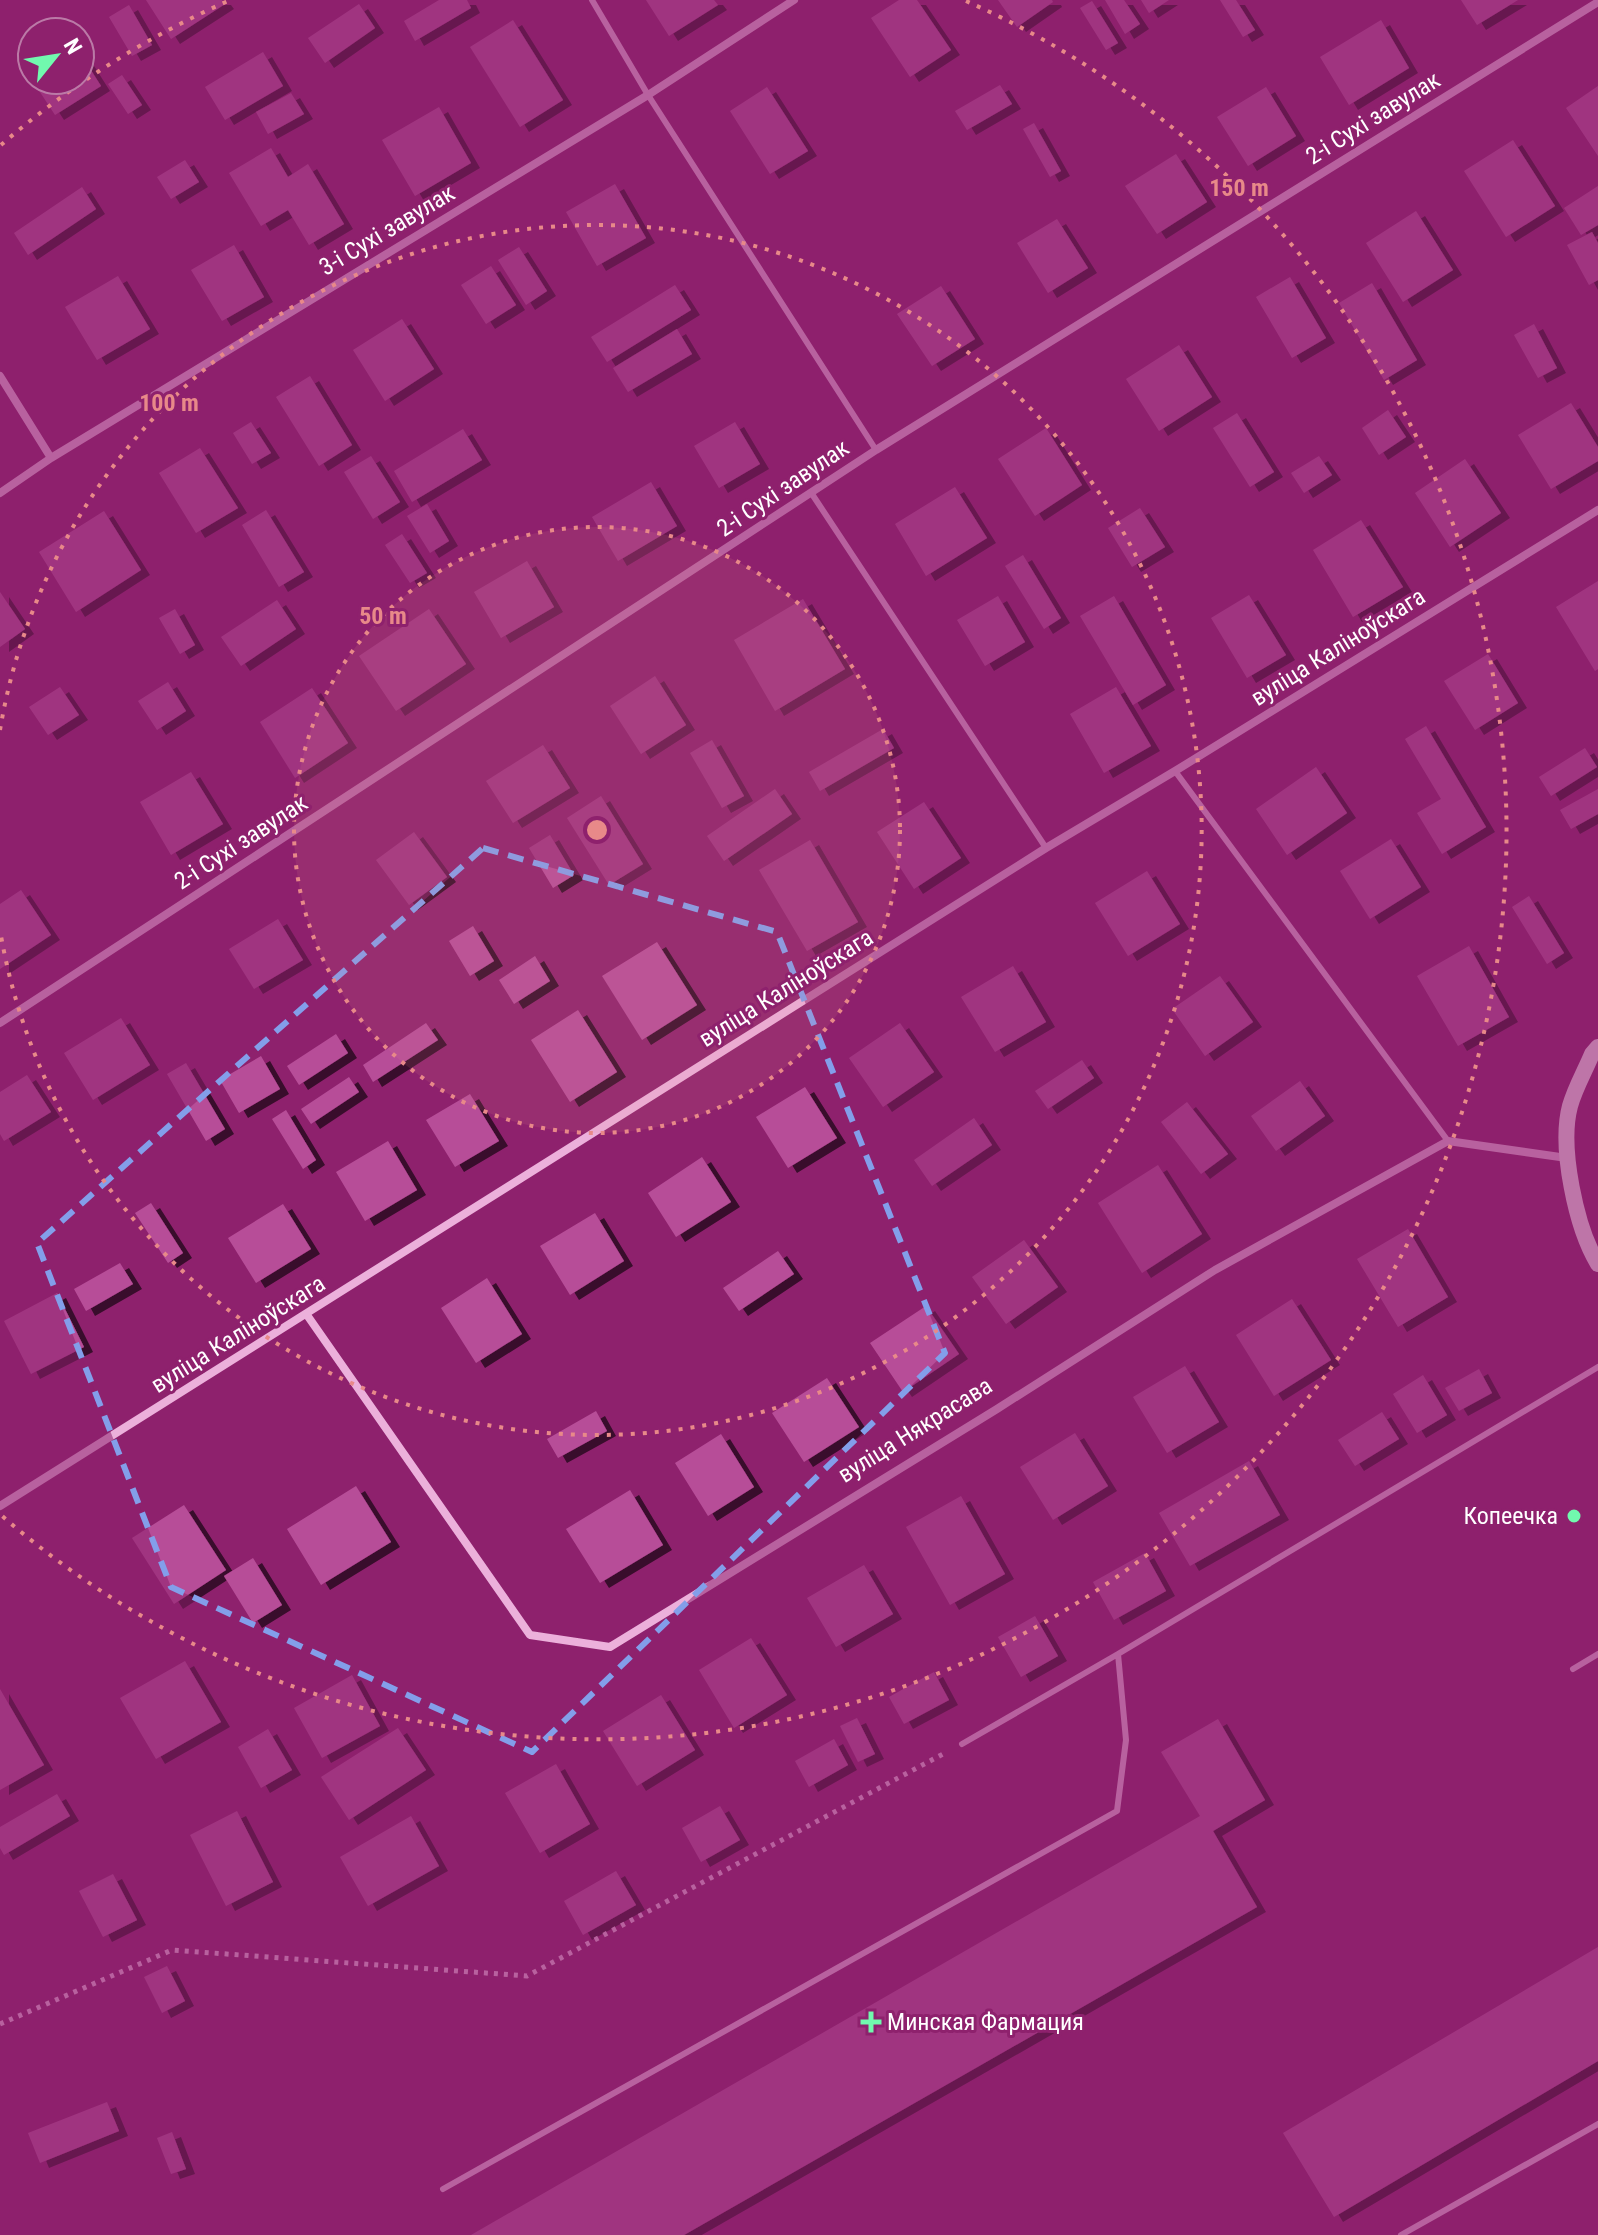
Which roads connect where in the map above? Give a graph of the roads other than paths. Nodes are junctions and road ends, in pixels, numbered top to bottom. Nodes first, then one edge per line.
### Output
1 (592, 0) edge
2 (794, 0) edge
3 (1598, 2) edge
4 (648, 95) junction
5 (0, 376) edge
6 (876, 450) junction
7 (51, 458) junction
8 (0, 493) edge
9 (812, 494) junction
10 (1598, 510) edge
11 (1175, 771) junction
12 (1046, 848) junction
13 (0, 1023) edge
14 (1598, 1047) edge
15 (1448, 1141) junction
16 (1567, 1158) junction
17 (1598, 1264) edge
18 (307, 1315) junction
19 (1598, 1367) edge
20 (0, 1506) edge
21 (1118, 1654) junction
22 (1598, 1654) edge
23 (1573, 1669) dead end
24 (962, 1744) road end
25 (1598, 2124) edge
26 (443, 2189) dead end
27 (1401, 2235) edge

1 - 4 lane
2 - 4 street, 3-і Сухі завулак
3 - 6 street, 2-і Сухі завулак
4 - 6 lane
4 - 7 street, 3-і Сухі завулак
5 - 7 street
6 - 9 street, 2-і Сухі завулак
7 - 8 street, 3-і Сухі завулак
9 - 12 lane
9 - 13 street, 2-і Сухі завулак
10 - 11 street, вуліца Каліноўскага
11 - 12 street, вуліца Каліноўскага
11 - 15 lane
12 - 18 street, вуліца Каліноўскага
14 - 16 street
15 - 16 street
15 - 18 street, вуліца Някрасава
16 - 17 street
18 - 20 street, вуліца Каліноўскага
19 - 21 lane
21 - 24 lane
21 - 26 lane
22 - 23 lane
25 - 27 lane

